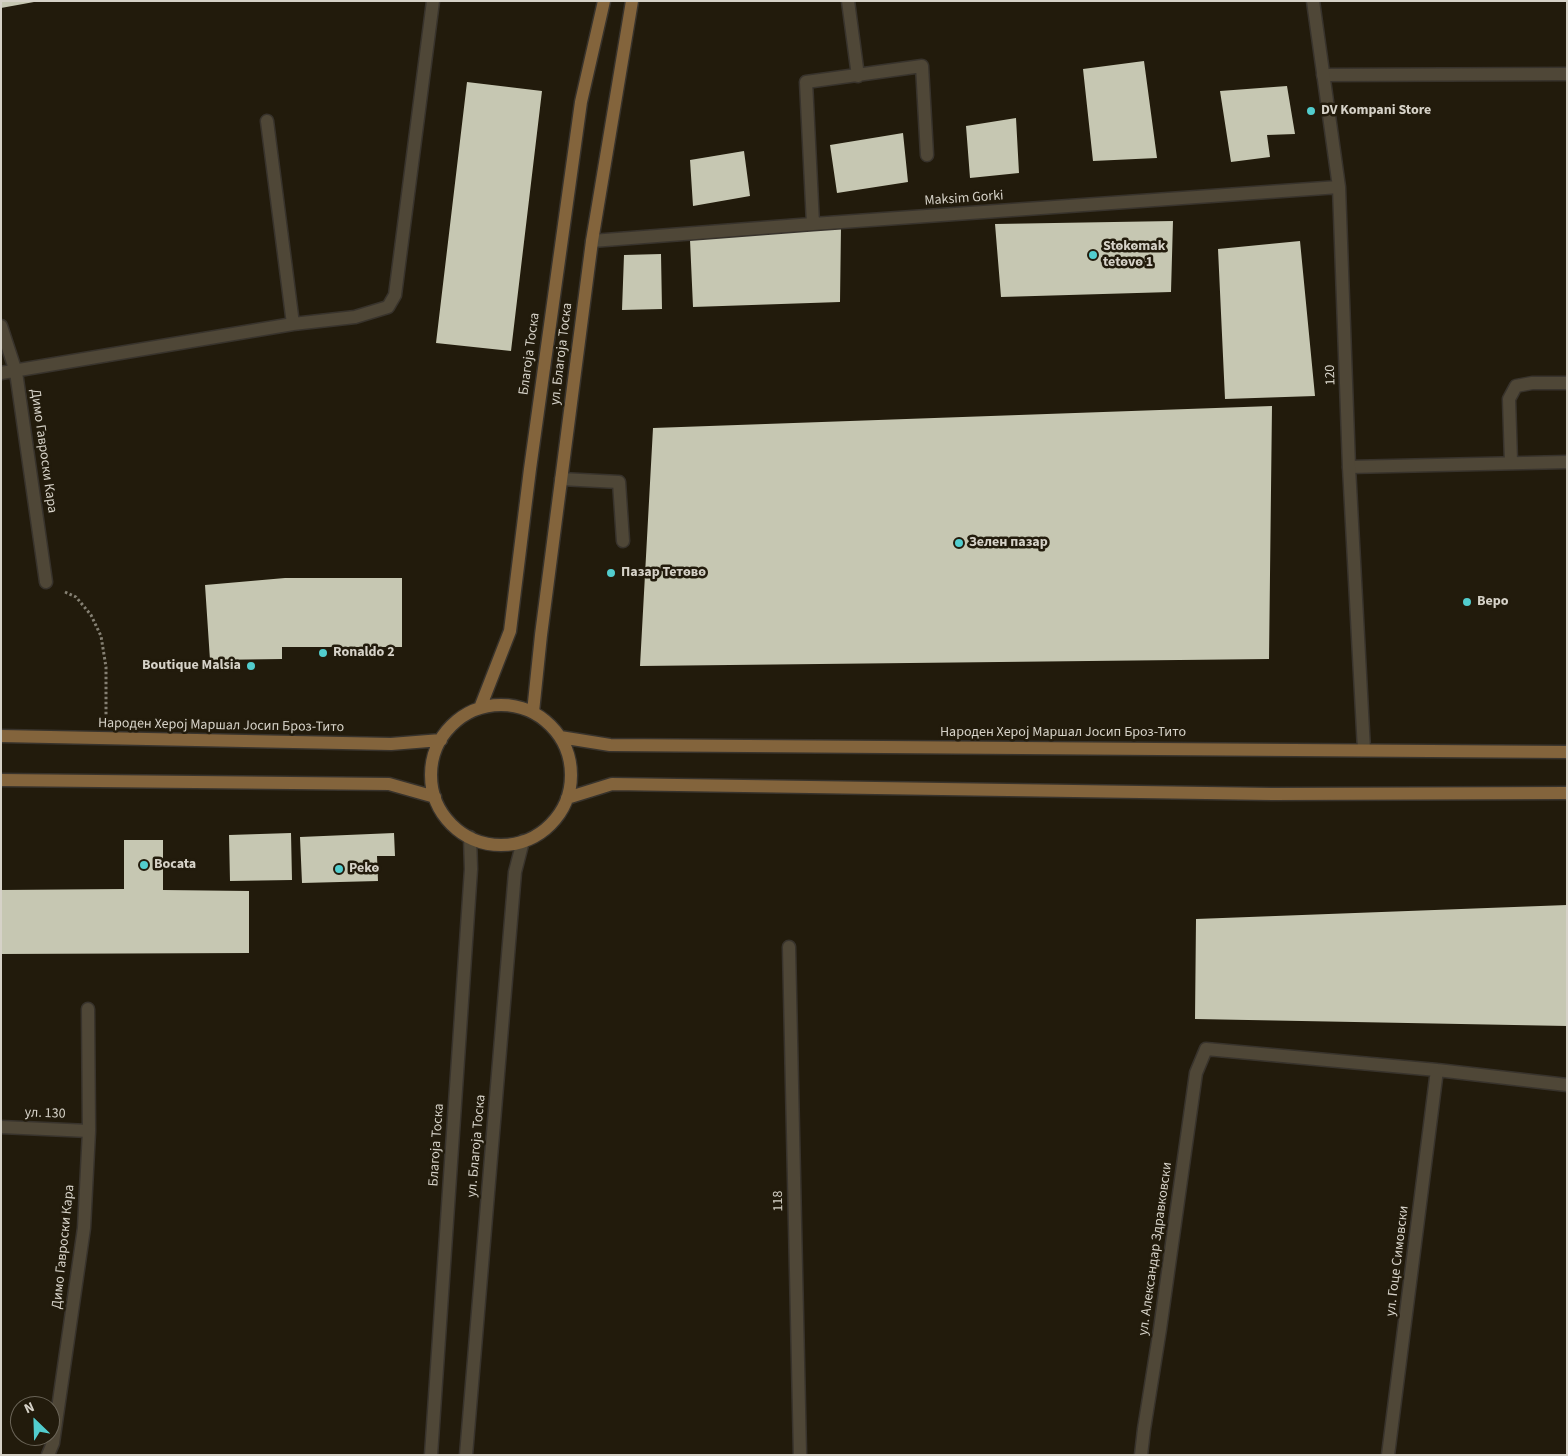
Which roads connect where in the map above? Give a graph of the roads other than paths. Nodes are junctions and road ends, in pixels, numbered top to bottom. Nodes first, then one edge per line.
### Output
1 (433, 1) edge
2 (604, 1) edge
3 (632, 1) edge
4 (848, 1) edge
5 (1313, 1) edge
6 (1567, 74) edge
7 (1323, 75) junction
8 (858, 76) junction
9 (267, 121) dead end
10 (927, 155) dead end
11 (1339, 188) junction
12 (813, 224) junction
13 (592, 242) junction
14 (293, 324) junction
15 (1, 326) edge
16 (16, 372) junction
17 (1, 373) edge
18 (1567, 383) edge
19 (1511, 462) junction
20 (1567, 462) edge
21 (1350, 467) junction
22 (561, 478) junction
23 (623, 541) dead end
24 (46, 582) road end
25 (480, 708) junction
26 (534, 712) junction
27 (1, 736) edge
28 (560, 737) junction
29 (441, 740) junction
30 (1364, 750) junction
31 (1567, 752) edge
32 (1, 780) edge
33 (1567, 793) edge
34 (435, 797) junction
35 (568, 798) junction
36 (470, 837) junction
37 (524, 841) junction
38 (789, 948) dead end
39 (88, 1009) dead end
40 (1437, 1070) junction
41 (1567, 1085) edge
42 (1, 1127) edge
43 (89, 1131) junction
44 (48, 1455) edge
45 (431, 1455) edge
46 (466, 1455) edge
47 (800, 1455) edge
48 (1141, 1455) edge
49 (1388, 1455) edge

1 - 14 street
2 - 25 main road, Благоја Тоска
3 - 13 main road, ул. Благоја Тоска
4 - 8 street
5 - 7 street, 120
6 - 7 street
7 - 11 street, 120
8 - 10 street
8 - 12 street
9 - 14 street
11 - 12 street, Maksim Gorki
11 - 21 street, 120
12 - 13 street, Maksim Gorki
13 - 22 main road, ул. Благоја Тоска
14 - 16 street
15 - 16 street, Димо Гавроски Кара
16 - 17 street
16 - 24 street, Димо Гавроски Кара
18 - 19 street
19 - 20 street
19 - 21 street
21 - 30 street, 120
22 - 23 street
22 - 26 main road, ул. Благоја Тоска
25 - 26 main road
25 - 29 main road
26 - 28 main road
27 - 29 main road, Народен Херој Маршал Јосип Броз-Тито
28 - 30 main road, Народен Херој Маршал Јосип Броз-Тито
28 - 35 main road
29 - 34 main road
30 - 31 main road, Народен Херој Маршал Јосип Броз-Тито
32 - 34 main road
33 - 35 main road
34 - 36 main road
35 - 37 main road
36 - 37 main road
36 - 45 street, Благоја Тоска
37 - 46 street, ул. Благоја Тоска
38 - 47 street, 118
39 - 43 street, Димо Гавроски Кара
40 - 41 street
40 - 48 street, ул. Александар Здравковски
40 - 49 street, ул. Гоце Симовски
42 - 43 street, ул. 130
43 - 44 street, Димо Гавроски Кара

